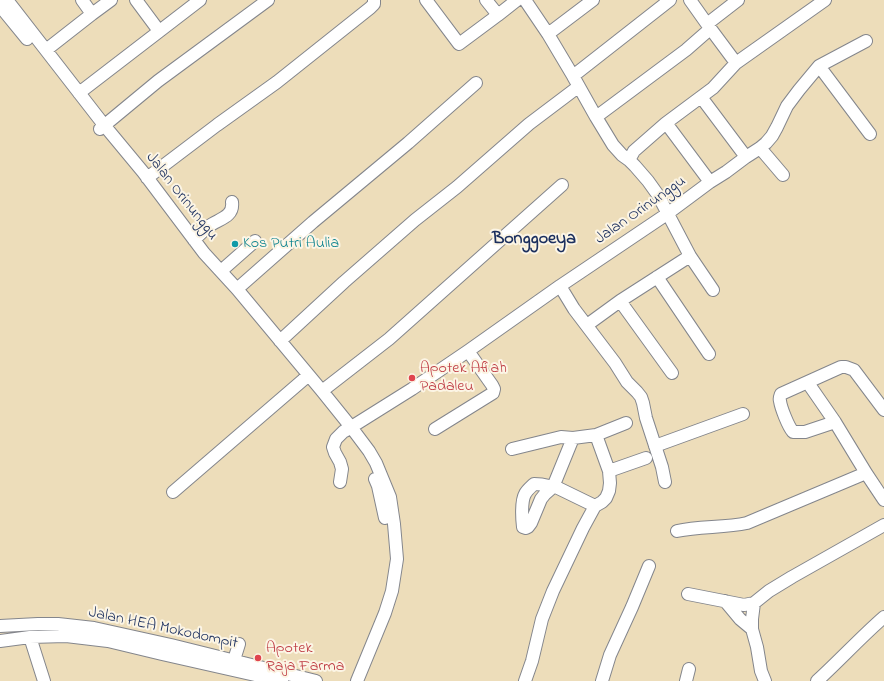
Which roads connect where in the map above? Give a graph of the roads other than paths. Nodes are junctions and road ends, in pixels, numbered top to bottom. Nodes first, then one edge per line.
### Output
1 (7, 0) edge
2 (82, 0) edge
3 (111, 0) edge
4 (136, 0) edge
5 (200, 0) edge
6 (268, 0) edge
7 (374, 0) edge
8 (426, 0) edge
9 (486, 0) edge
10 (517, 0) edge
11 (525, 0) edge
12 (593, 0) edge
13 (670, 0) edge
14 (690, 0) edge
15 (738, 0) edge
16 (825, 0) edge
17 (0, 6) edge
18 (92, 14) junction
19 (498, 15) junction
20 (709, 27) junction
21 (159, 31) junction
22 (548, 34) junction
23 (866, 41) dead end
24 (46, 50) junction
25 (736, 63) junction
26 (819, 66) junction
27 (576, 82) junction
28 (476, 83) dead end
29 (79, 93) junction
30 (701, 97) junction
31 (596, 117) junction
32 (666, 123) junction
33 (102, 127) junction
34 (870, 134) dead end
35 (760, 148) junction
36 (746, 157) junction
37 (629, 160) junction
38 (783, 175) dead end
39 (147, 178) junction
40 (710, 182) junction
41 (562, 185) dead end
42 (232, 202) dead end
43 (667, 214) junction
44 (194, 240) junction
45 (255, 241) dead end
46 (690, 256) junction
47 (206, 258) junction
48 (221, 272) junction
49 (657, 277) junction
50 (560, 286) junction
51 (236, 289) junction
52 (713, 290) dead end
53 (620, 301) junction
54 (587, 325) junction
55 (280, 340) junction
56 (468, 351) junction
57 (709, 354) dead end
58 (672, 373) dead end
59 (306, 378) junction
60 (808, 383) junction
61 (322, 391) junction
62 (884, 410) edge
63 (744, 414) dead end
64 (835, 422) junction
65 (626, 424) dead end
66 (436, 429) dead end
67 (347, 430) junction
68 (596, 435) junction
69 (573, 438) junction
70 (655, 446) junction
71 (512, 449) dead end
72 (646, 458) dead end
73 (609, 471) junction
74 (866, 473) junction
75 (340, 482) dead end
76 (665, 482) dead end
77 (173, 492) dead end
78 (884, 500) edge
79 (595, 506) junction
80 (884, 525) edge
81 (676, 531) dead end
82 (648, 566) dead end
83 (688, 594) dead end
84 (725, 601) junction
85 (754, 603) junction
86 (884, 617) edge
87 (0, 626) edge
88 (752, 629) junction
89 (30, 637) junction
90 (0, 641) edge
91 (239, 644) dead end
92 (234, 660) junction
93 (604, 680) edge
94 (44, 681) edge
95 (282, 681) edge
96 (316, 681) edge
97 (351, 681) edge
98 (357, 681) edge
99 (525, 681) edge
100 (765, 681) edge
101 (817, 681) edge

1 - 24 street, Jalan Orinunggu
2 - 18 street
3 - 18 street
4 - 21 street
5 - 21 street
6 - 33 street
7 - 39 street
8 - 19 street
9 - 19 street
10 - 19 street
11 - 22 street
12 - 22 street
13 - 27 street
14 - 20 street
15 - 20 street
16 - 25 street
17 - 33 street, Jalan Orinunggu
18 - 24 street
20 - 25 street
20 - 31 street
21 - 29 street
22 - 27 street
23 - 26 street, Jalan Orinunggu
24 - 29 street, Jalan Orinunggu
25 - 30 street
26 - 34 street
26 - 35 street, Jalan Orinunggu
27 - 31 street
27 - 55 street
28 - 51 street
29 - 33 street, Jalan Orinunggu
30 - 32 street
30 - 36 street
31 - 37 street
32 - 37 street
32 - 40 street
33 - 39 street, Jalan Orinunggu
33 - 47 street, Jalan Orinunggu
35 - 36 street, Jalan Orinunggu
35 - 38 street
36 - 40 street, Jalan Orinunggu
37 - 43 street
39 - 44 street, Jalan Orinunggu
40 - 43 street, Jalan Orinunggu
41 - 61 street
42 - 44 street
43 - 46 street
43 - 50 street, Jalan Orinunggu
44 - 47 street, Jalan Orinunggu
45 - 48 street
46 - 49 street
46 - 52 street
47 - 48 street, Jalan Orinunggu
47 - 59 street, Jalan Orinunggu
48 - 51 street, Jalan Orinunggu
49 - 53 street
49 - 57 street
50 - 54 street
50 - 56 street, Jalan Orinunggu
51 - 55 street, Jalan Orinunggu
53 - 54 street
53 - 58 street
54 - 70 street
55 - 59 street, Jalan Orinunggu
56 - 66 street
56 - 67 street, Jalan Orinunggu
59 - 61 street, Jalan Orinunggu
59 - 67 street, Jalan Orinunggu
59 - 77 street
60 - 62 street
60 - 64 street
60 - 64 street
61 - 67 street, Jalan Orinunggu
63 - 70 street
64 - 74 street
65 - 68 street
67 - 75 street
67 - 97 street, Jalan Orinunggu
67 - 98 street, Jalan Orinunggu
68 - 69 street
68 - 73 street
69 - 71 street
69 - 79 street
70 - 76 street
72 - 73 street
73 - 79 street
74 - 78 street
74 - 81 street
79 - 99 street
80 - 85 street
82 - 93 street
83 - 84 street
84 - 85 street
84 - 88 street
85 - 88 street
86 - 101 street
87 - 92 street, Jalan HEA Mokodompit
88 - 100 street
89 - 90 street, Jalan HEA Mokodompit
89 - 94 street
89 - 95 street, Jalan HEA Mokodompit
91 - 92 street
92 - 96 street, Jalan HEA Mokodompit

